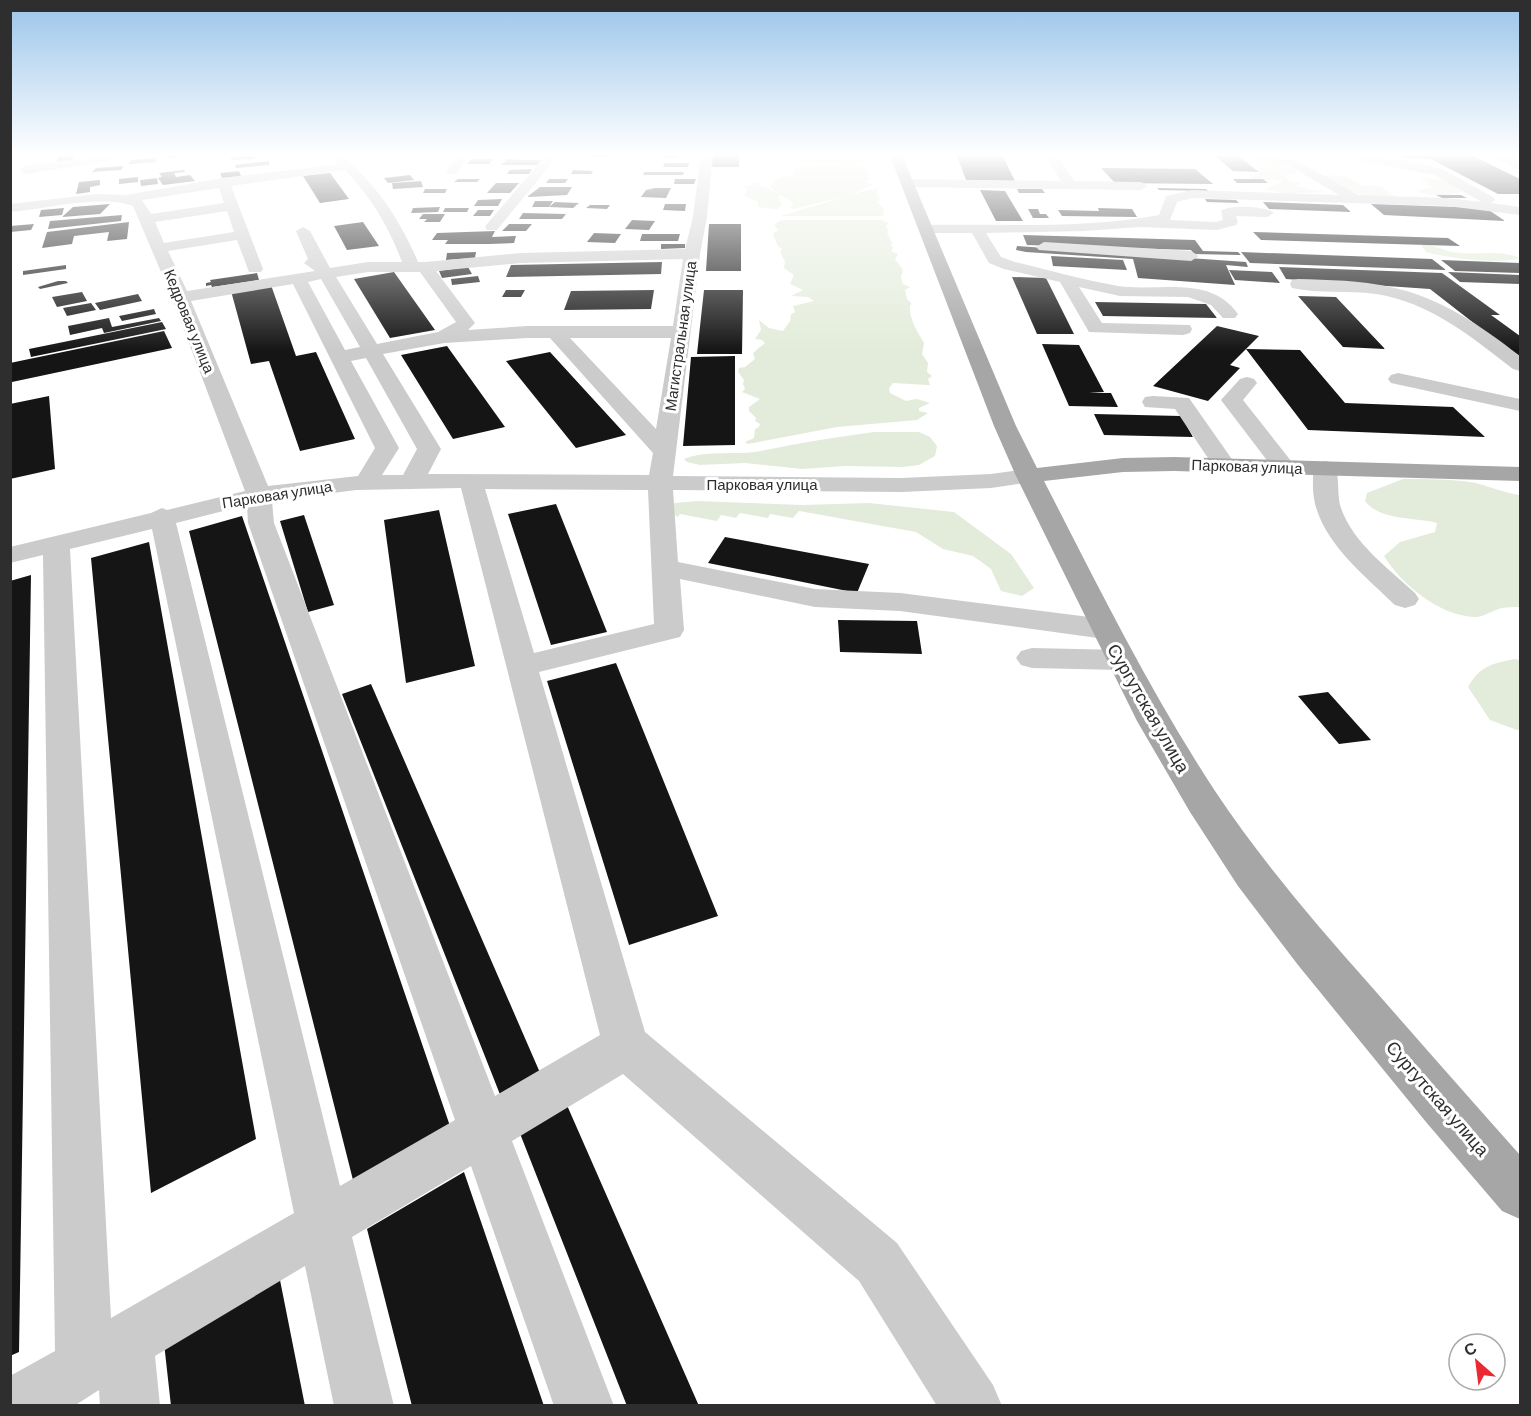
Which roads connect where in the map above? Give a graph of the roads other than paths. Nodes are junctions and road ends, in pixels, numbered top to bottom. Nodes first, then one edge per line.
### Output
1 (146, 219) edge
2 (237, 219) edge
3 (393, 219) edge
4 (499, 219) edge
5 (700, 219) edge
6 (922, 219) edge
7 (1159, 219) edge
8 (1230, 219) edge
9 (1497, 223) dead end
10 (1132, 224) junction
11 (1521, 224) edge
12 (492, 228) dead end
13 (926, 229) junction
14 (303, 231) dead end
15 (243, 235) junction
16 (981, 236) junction
17 (1008, 245) dead end
18 (1031, 246) dead end
19 (159, 248) junction
20 (692, 254) junction
21 (1191, 256) dead end
22 (419, 267) junction
23 (322, 268) junction
24 (255, 269) junction
25 (298, 278) junction
26 (1066, 279) junction
27 (1298, 284) dead end
28 (178, 290) junction
29 (1229, 314) dead end
30 (1182, 329) dead end
31 (555, 332) junction
32 (680, 332) junction
33 (444, 338) junction
34 (371, 351) junction
35 (339, 357) junction
36 (1521, 365) edge
37 (1398, 379) dead end
38 (1247, 383) dead end
39 (1153, 402) dead end
40 (1521, 405) edge
41 (664, 451) junction
42 (1224, 465) junction
43 (1283, 466) junction
44 (1325, 468) junction
45 (1521, 474) edge
46 (1028, 476) junction
47 (412, 481) junction
48 (471, 481) junction
49 (366, 482) junction
50 (660, 484) junction
51 (259, 495) junction
52 (162, 516) junction
53 (56, 543) junction
54 (10, 555) edge
55 (665, 568) junction
56 (1405, 599) dead end
57 (1113, 644) junction
58 (1032, 658) dead end
59 (522, 666) junction
60 (626, 1046) junction
61 (483, 1130) junction
62 (1521, 1192) edge
63 (323, 1224) junction
64 (104, 1354) junction
65 (17, 1406) edge
66 (130, 1406) edge
67 (364, 1406) edge
68 (584, 1406) edge
69 (972, 1406) edge

1 - 19 street, Кедровая улица
2 - 15 street
3 - 22 street
4 - 12 street
5 - 20 street, Магистральная улица
6 - 13 main road, Сургутская улица
7 - 10 street
8 - 10 street
9 - 11 street
10 - 16 street
13 - 16 street
13 - 46 main road, Сургутская улица
14 - 23 street
15 - 19 street
15 - 24 street
16 - 17 street
16 - 26 street
18 - 21 street
19 - 28 street, Кедровая улица
20 - 22 street
20 - 32 street, Магистральная улица
22 - 23 street
22 - 33 street
23 - 24 street
23 - 25 street
23 - 34 street
24 - 28 street
25 - 28 street
25 - 35 street
26 - 29 street
26 - 30 street
27 - 36 street
28 - 51 street, Кедровая улица
31 - 32 street
31 - 33 street
31 - 41 street
32 - 41 street, Магистральная улица
33 - 34 street
34 - 35 street
34 - 47 street
35 - 49 street
37 - 40 street
38 - 43 street
39 - 42 street
41 - 50 street, Магистральная улица
42 - 43 main road, Парковая улица
42 - 46 main road, Парковая улица
43 - 44 main road, Парковая улица
44 - 45 main road, Парковая улица
44 - 56 street
46 - 50 street, Парковая улица
46 - 57 main road, Сургутская улица
47 - 48 street, Парковая улица
47 - 49 street, Парковая улица
48 - 50 street, Парковая улица
48 - 59 street
49 - 51 street, Парковая улица
50 - 55 street, Магистральная улица
51 - 52 street, Парковая улица
51 - 61 street, Кедровая улица
52 - 53 street, Парковая улица
52 - 63 street
53 - 54 street, Парковая улица
53 - 64 street
55 - 57 street
55 - 59 street, Магистральная улица
57 - 58 street
57 - 62 main road, Сургутская улица
59 - 60 street
60 - 61 street
60 - 69 street
61 - 63 street
61 - 68 street, Кедровая улица
63 - 64 street
63 - 67 street
64 - 65 street
64 - 66 street

